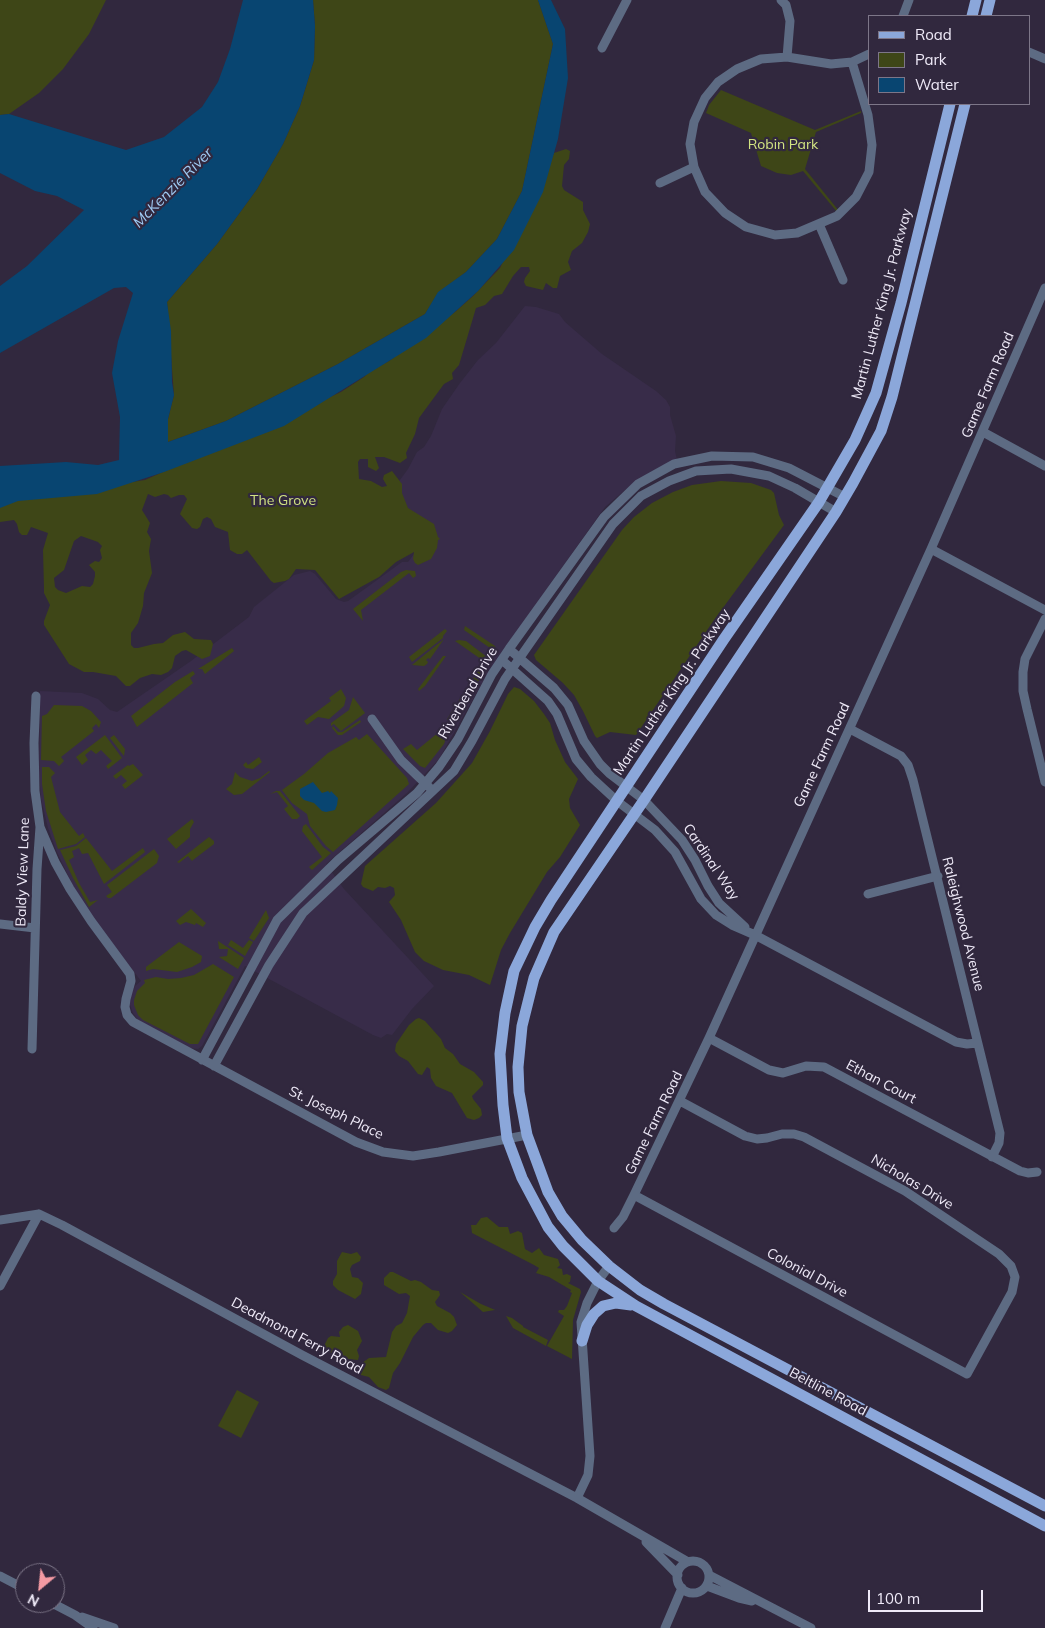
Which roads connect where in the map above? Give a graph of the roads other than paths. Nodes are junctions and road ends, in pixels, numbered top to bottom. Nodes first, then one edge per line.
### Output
1 (627, 0) edge
2 (781, 0) edge
3 (909, 0) edge
4 (976, 0) edge
5 (990, 0) edge
6 (903, 15) edge
7 (972, 15) edge
8 (986, 15) edge
9 (602, 48) dead end
10 (1030, 52) edge
11 (868, 54) edge
12 (788, 57) junction
13 (1045, 59) edge
14 (852, 62) junction
15 (950, 105) edge
16 (964, 105) edge
17 (694, 167) junction
18 (660, 183) dead end
19 (819, 224) junction
20 (843, 280) dead end
21 (1045, 288) edge
22 (983, 432) junction
23 (1045, 466) edge
24 (829, 487) junction
25 (845, 497) junction
26 (820, 502) junction
27 (836, 512) junction
28 (931, 549) junction
29 (1045, 610) edge
30 (1045, 619) edge
31 (509, 648) junction
32 (520, 658) junction
33 (502, 660) junction
34 (512, 668) junction
35 (36, 696) dead end
36 (372, 719) dead end
37 (850, 729) junction
38 (1045, 782) edge
39 (425, 783) junction
40 (626, 787) junction
41 (433, 792) junction
42 (644, 800) junction
43 (617, 801) junction
44 (634, 814) junction
45 (40, 827) junction
46 (938, 876) junction
47 (868, 894) dead end
48 (0, 924) edge
49 (35, 928) junction
50 (755, 935) junction
51 (709, 1038) junction
52 (978, 1043) junction
53 (32, 1049) dead end
54 (202, 1060) junction
55 (214, 1066) junction
56 (680, 1101) junction
57 (527, 1135) junction
58 (507, 1138) junction
59 (992, 1157) junction
60 (1037, 1172) dead end
61 (634, 1196) junction
62 (39, 1214) junction
63 (0, 1220) edge
64 (614, 1228) dead end
65 (609, 1266) junction
66 (598, 1281) junction
67 (0, 1286) edge
68 (636, 1306) junction
69 (582, 1341) junction
70 (967, 1374) joint
71 (577, 1498) junction
72 (1045, 1506) edge
73 (1045, 1526) edge
74 (635, 1532) junction
75 (688, 1562) junction
76 (709, 1574) junction
77 (678, 1575) junction
78 (0, 1576) edge
79 (15, 1584) edge
80 (706, 1586) junction
81 (686, 1590) junction
82 (762, 1603) junction
83 (65, 1610) edge
84 (75, 1615) junction
85 (667, 1624) edge
86 (92, 1628) edge
87 (114, 1628) edge
88 (811, 1628) edge

1 - 9 street
2 - 12 street
3 - 6 street
4 - 7 main road
5 - 8 main road
10 - 13 street
11 - 14 street
12 - 14 street
12 - 17 street
14 - 19 street
15 - 24 main road, Martin Luther King Jr. Parkway
16 - 25 main road
17 - 18 street
17 - 19 street
19 - 20 street
21 - 22 street, Game Farm Road
22 - 23 street
22 - 28 street, Game Farm Road
24 - 25 street, Riverbend Drive
24 - 26 main road, Martin Luther King Jr. Parkway
24 - 31 street, Riverbend Drive
25 - 27 main road
26 - 27 street, Riverbend Drive
26 - 32 street, Riverbend Drive
26 - 40 main road, Martin Luther King Jr. Parkway
27 - 42 main road
28 - 29 street
28 - 37 street, Game Farm Road
30 - 38 street
31 - 32 street, Cardinal Way
31 - 33 street, Riverbend Drive
32 - 34 street, Riverbend Drive
32 - 40 street, Cardinal Way
33 - 34 street, Cardinal Way
33 - 39 street, Riverbend Drive
34 - 41 street, Riverbend Drive
34 - 43 street, Cardinal Way
35 - 45 street, Baldy View Lane
36 - 39 street
37 - 46 street, Raleighwood Avenue
37 - 50 street, Game Farm Road
39 - 41 street
39 - 54 street, Riverbend Drive
40 - 42 street, Cardinal Way
40 - 43 main road, Martin Luther King Jr. Parkway
41 - 55 street, Riverbend Drive
42 - 44 main road
42 - 50 street, Cardinal Way
43 - 44 street, Cardinal Way
43 - 58 main road, Martin Luther King Jr. Parkway
44 - 50 street, Cardinal Way
44 - 57 main road
45 - 49 street, Baldy View Lane
45 - 54 street, St. Joseph Place
46 - 47 street
46 - 52 street, Raleighwood Avenue
48 - 49 street
49 - 53 street, Baldy View Lane
50 - 51 street, Game Farm Road
50 - 52 street, Cardinal Way
51 - 56 street, Game Farm Road
51 - 59 street, Ethan Court
52 - 59 street, Raleighwood Avenue
54 - 55 street, St. Joseph Place
55 - 58 street, St. Joseph Place
56 - 61 street, Game Farm Road
56 - 70 street, Nicholas Drive
57 - 58 street, St. Joseph Place
57 - 65 main road
58 - 66 main road, Martin Luther King Jr. Parkway
59 - 60 street, Ethan Court
61 - 64 street, Game Farm Road
61 - 70 street, Colonial Drive
62 - 63 street
62 - 67 street
62 - 71 street, Deadmond Ferry Road
65 - 66 street
65 - 72 main road, Beltline Road
66 - 68 main road, Beltline Road
66 - 69 street
68 - 69 main road
68 - 73 main road, Beltline Road
69 - 71 street
71 - 74 street, Deadmond Ferry Road
74 - 75 street
74 - 77 street
75 - 76 street
75 - 77 street
76 - 80 street
76 - 82 street
77 - 81 street
78 - 79 street
80 - 81 street
80 - 82 street
81 - 85 street
82 - 88 street
83 - 84 street
84 - 86 street
84 - 87 street

